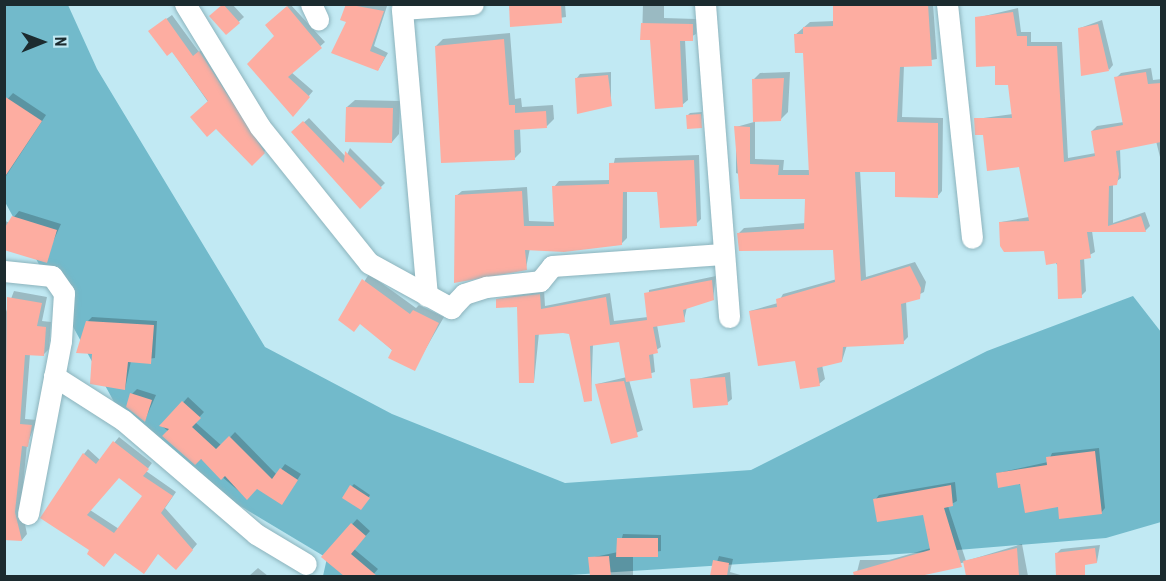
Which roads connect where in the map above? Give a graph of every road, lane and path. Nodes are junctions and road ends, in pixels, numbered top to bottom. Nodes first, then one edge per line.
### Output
1 (185, 4) edge
2 (473, 4) edge
3 (705, 4) edge
4 (947, 4) edge
5 (972, 238) dead end
6 (723, 254) junction
7 (4, 271) edge
8 (428, 296) junction
9 (729, 317) dead end
10 (54, 376) junction
11 (28, 514) dead end
12 (306, 564) dead end

1 - 8 street
2 - 8 street
3 - 6 street
4 - 5 street
6 - 8 street
6 - 9 street
7 - 10 street
10 - 11 street
10 - 12 street

